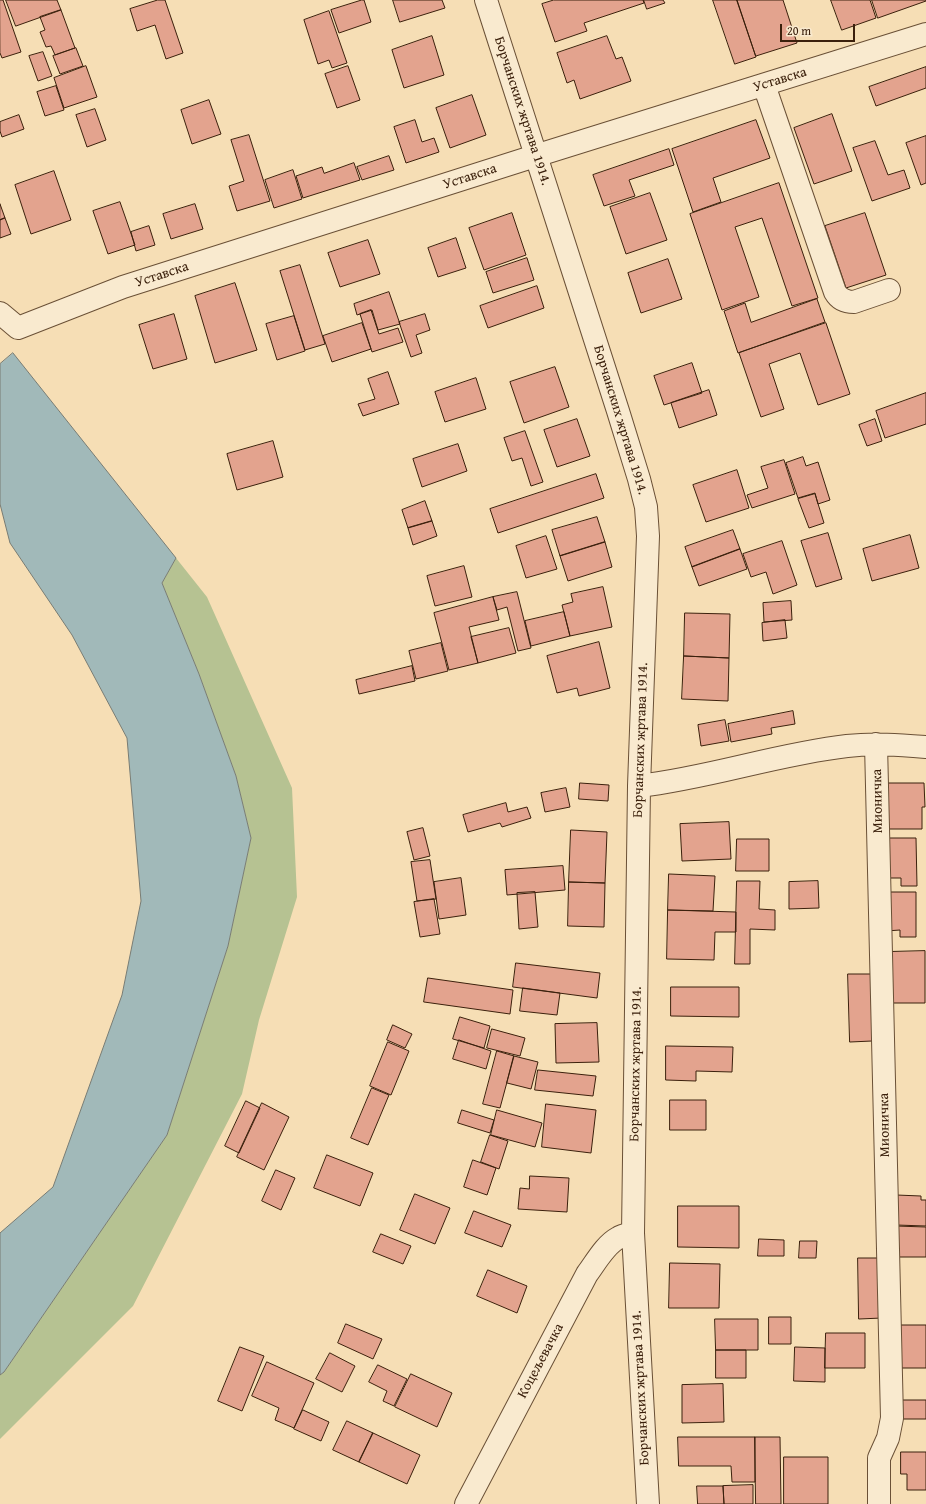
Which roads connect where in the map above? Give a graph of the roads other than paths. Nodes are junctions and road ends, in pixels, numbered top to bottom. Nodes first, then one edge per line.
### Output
1 (486, 0) edge
2 (926, 34) edge
3 (764, 85) junction
4 (535, 156) junction
5 (889, 290) dead end
6 (0, 313) edge
7 (876, 744) junction
8 (926, 747) edge
9 (639, 786) junction
10 (633, 1233) junction
11 (466, 1504) edge
12 (648, 1504) edge
13 (879, 1504) edge

1 - 4 street, Борчанских жртава 1914.
2 - 3 street, Уставска
3 - 4 street, Уставска
3 - 5 street
4 - 6 street, Уставска
4 - 9 street, Борчанских жртава 1914.
7 - 8 street
7 - 9 street
7 - 13 street, Мионичка
9 - 10 street, Борчанских жртава 1914.
10 - 11 street, Коцељевачка
10 - 12 street, Борчанских жртава 1914.

